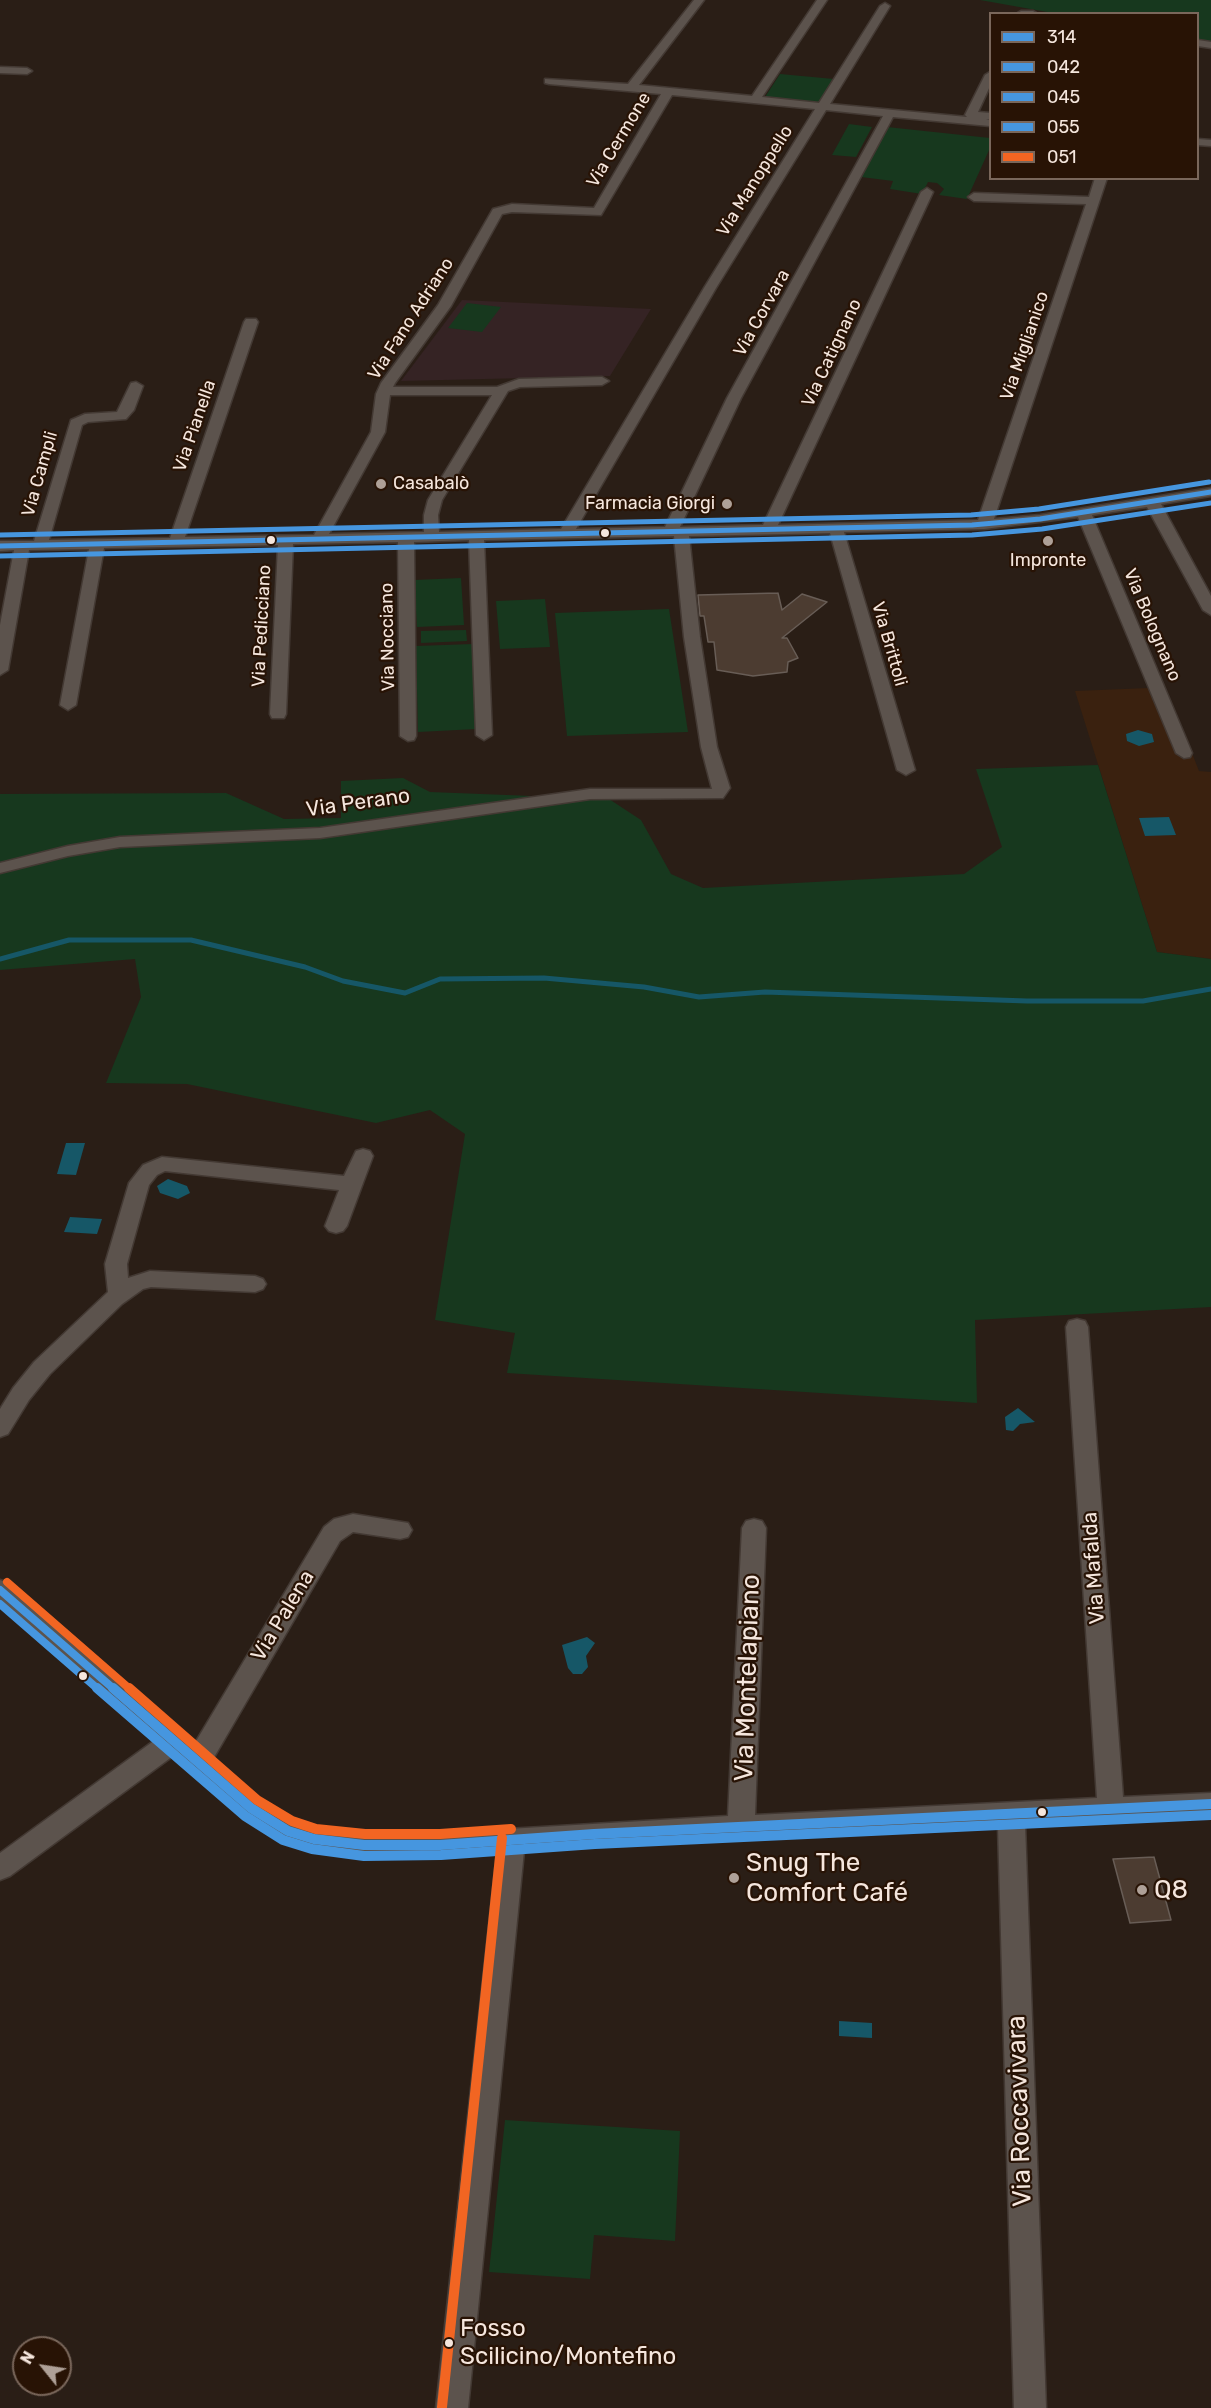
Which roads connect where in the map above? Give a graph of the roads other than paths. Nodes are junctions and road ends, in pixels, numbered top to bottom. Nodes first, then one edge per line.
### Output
1 (699, 0) edge
2 (822, 0) edge
3 (885, 6) dead end
4 (0, 70) edge
5 (27, 71) dead end
6 (989, 77) edge
7 (549, 81) dead end
8 (631, 88) junction
9 (669, 91) junction
10 (754, 100) junction
11 (822, 107) junction
12 (888, 117) junction
13 (989, 117) edge
14 (970, 118) junction
15 (989, 123) edge
16 (1100, 180) edge
17 (927, 192) dead end
18 (974, 197) dead end
19 (1093, 201) junction
20 (598, 210) joint
21 (251, 322) dead end
22 (602, 381) dead end
23 (136, 386) dead end
24 (384, 391) junction
25 (501, 391) junction
26 (1211, 492) edge
27 (1152, 502) junction
28 (1083, 512) junction
29 (984, 525) junction
30 (836, 529) junction
31 (768, 530) junction
32 (675, 532) junction
33 (566, 534) junction
34 (476, 536) junction
35 (432, 537) junction
36 (406, 538) junction
37 (319, 539) junction
38 (286, 540) junction
39 (176, 542) junction
40 (98, 544) junction
41 (40, 545) junction
42 (0, 546) edge
43 (22, 546) junction
44 (1211, 610) edge
45 (0, 670) edge
46 (68, 705) dead end
47 (278, 714) dead end
48 (484, 735) dead end
49 (408, 736) dead end
50 (1184, 753) dead end
51 (906, 770) dead end
52 (0, 868) edge
53 (363, 1156) dead end
54 (351, 1184) junction
55 (336, 1226) dead end
56 (255, 1284) dead end
57 (119, 1295) junction
58 (1077, 1327) dead end
59 (0, 1428) edge
60 (754, 1528) dead end
61 (400, 1530) dead end
62 (0, 1590) edge
63 (175, 1740) junction
64 (198, 1761) junction
65 (1211, 1804) edge
66 (1111, 1809) junction
67 (1011, 1814) junction
68 (741, 1828) junction
69 (512, 1839) junction
70 (0, 1868) edge
71 (452, 2408) edge
72 (1029, 2408) edge

1 - 8 street
2 - 10 street
3 - 11 street
4 - 5 street
6 - 14 street
7 - 8 street, Via Manoppello
8 - 9 street, Via Manoppello
9 - 10 street, Via Manoppello
9 - 20 street, Via Cermone
10 - 11 street, Via Manoppello
11 - 12 street
11 - 33 street, Via Manoppello
12 - 14 street
12 - 32 street, Via Corvara
13 - 14 street
14 - 15 street
16 - 19 street, Via Miglianico
17 - 31 street, Via Catignano
18 - 19 street
19 - 29 street, Via Miglianico
20 - 24 street, Via Fano Adriano
21 - 39 street, Via Pianella
22 - 25 street
23 - 41 street, Via Campli
24 - 25 street
24 - 37 street, Via Fano Adriano
25 - 35 street
26 - 27 street
27 - 28 street
27 - 44 street
28 - 29 street
28 - 50 street, Via Bolognano
29 - 30 street
30 - 31 street
30 - 51 street, Via Brittoli
31 - 32 street
32 - 33 street
32 - 52 street, Via Perano
33 - 34 street
34 - 35 street
34 - 48 street
35 - 36 street
36 - 37 street
36 - 49 street, Via Nocciano
37 - 38 street
38 - 39 street
38 - 47 street, Via Pedicciano
39 - 40 street
40 - 41 street
40 - 46 street
41 - 43 street
42 - 43 street
43 - 45 street
53 - 54 street
54 - 55 street
54 - 57 street
56 - 57 street
57 - 59 street
58 - 66 street, Via Mafalda
60 - 68 street, Via Montelapiano
61 - 64 street, Via Palena
62 - 63 street
63 - 64 street
63 - 70 street
64 - 69 street
65 - 66 street
66 - 67 street
67 - 68 street
67 - 72 street, Via Roccavivara
68 - 69 street
69 - 71 street

